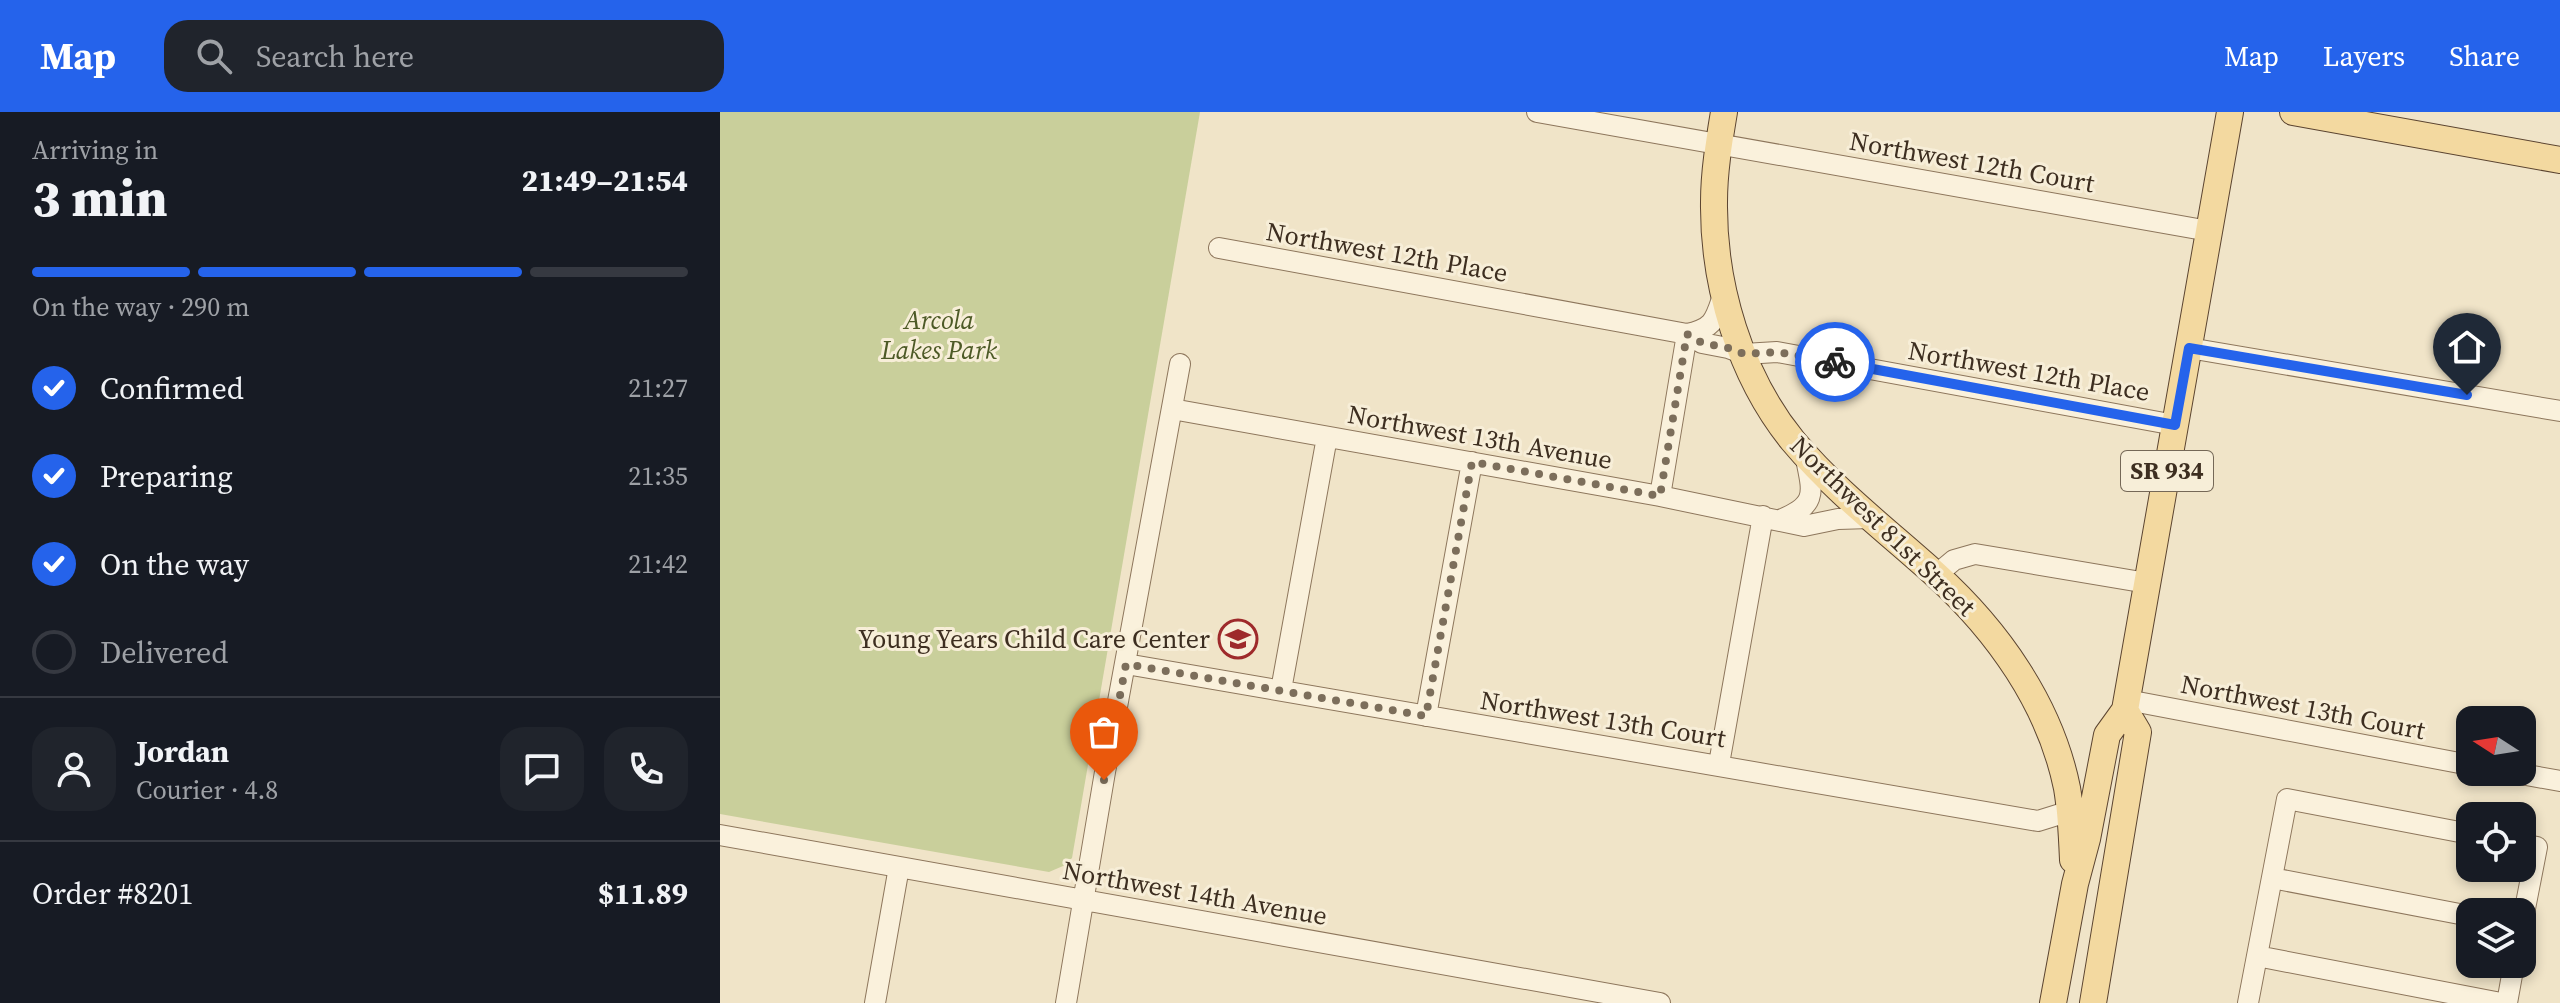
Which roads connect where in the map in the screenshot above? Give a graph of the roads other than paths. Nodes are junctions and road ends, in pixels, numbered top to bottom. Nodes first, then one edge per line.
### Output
1 (1537, 112) edge
2 (1724, 112) edge
3 (2230, 112) edge
4 (2293, 112) edge
5 (1719, 144) junction
6 (2560, 160) edge
7 (2209, 231) junction
8 (1219, 248) dead end
9 (1724, 293) junction
10 (1687, 334) junction
11 (2189, 348) junction
12 (1744, 354) junction
13 (1180, 364) dead end
14 (1172, 409) junction
15 (2560, 411) edge
16 (2175, 425) junction
17 (1327, 437) junction
18 (1804, 454) junction
19 (1472, 462) junction
20 (1660, 496) junction
21 (1771, 518) junction
22 (1870, 518) junction
23 (1936, 575) junction
24 (2147, 583) junction
25 (1126, 664) junction
26 (1281, 690) junction
27 (2126, 705) junction
28 (1426, 716) junction
29 (2456, 763) edge
30 (1719, 764) junction
31 (2536, 777) edge
32 (2560, 781) edge
33 (2070, 811) junction
34 (2456, 831) edge
35 (720, 835) edge
36 (899, 867) junction
37 (2272, 878) junction
38 (2075, 884) junction
39 (1085, 900) junction
40 (2456, 913) edge
41 (2257, 956) junction
42 (2510, 978) edge
43 (1572, 995) edge
44 (875, 1003) edge
45 (1066, 1003) edge
46 (1660, 1003) edge
47 (2053, 1003) edge
48 (2093, 1003) edge
49 (2248, 1003) edge
50 (2504, 1003) edge

1 - 5 street, Northwest 12th Court
2 - 5 main road, Northwest 81st Street
3 - 7 main road, SR 934
4 - 6 main road
5 - 7 street, Northwest 12th Court
5 - 9 main road, Northwest 81st Street
7 - 11 main road, SR 934
8 - 10 street, Northwest 12th Place
9 - 10 street
9 - 12 main road, Northwest 81st Street
10 - 12 street, Northwest 12th Place
10 - 20 street
11 - 15 street
11 - 16 main road, SR 934
12 - 16 street, Northwest 12th Place
12 - 18 main road, Northwest 81st Street
13 - 14 street
14 - 17 street, Northwest 13th Avenue
14 - 25 street
16 - 24 main road, SR 934
17 - 19 street, Northwest 13th Avenue
17 - 26 street
18 - 21 street
18 - 22 main road, Northwest 81st Street
19 - 20 street, Northwest 13th Avenue
19 - 28 street
20 - 21 street, Northwest 13th Avenue
21 - 22 street, Northwest 13th Avenue
21 - 30 street
22 - 23 main road, Northwest 81st Street
23 - 24 street
23 - 33 main road, Northwest 81st Street
24 - 27 main road, SR 934
25 - 26 street, Northwest 13th Court
25 - 39 street
26 - 28 street, Northwest 13th Court
27 - 29 street, Northwest 13th Court
27 - 38 main road
27 - 48 main road, SR 934
28 - 30 street, Northwest 13th Court
30 - 33 street, Northwest 13th Court
31 - 32 street
33 - 38 main road, Northwest 81st Street
34 - 37 street
35 - 36 street, Northwest 14th Avenue
36 - 39 street, Northwest 14th Avenue
36 - 44 street
37 - 40 street
37 - 41 street
38 - 47 main road
39 - 43 street, Northwest 14th Avenue
39 - 45 street
41 - 49 street
41 - 50 street
42 - 50 street
43 - 46 street, Northwest 14th Avenue

